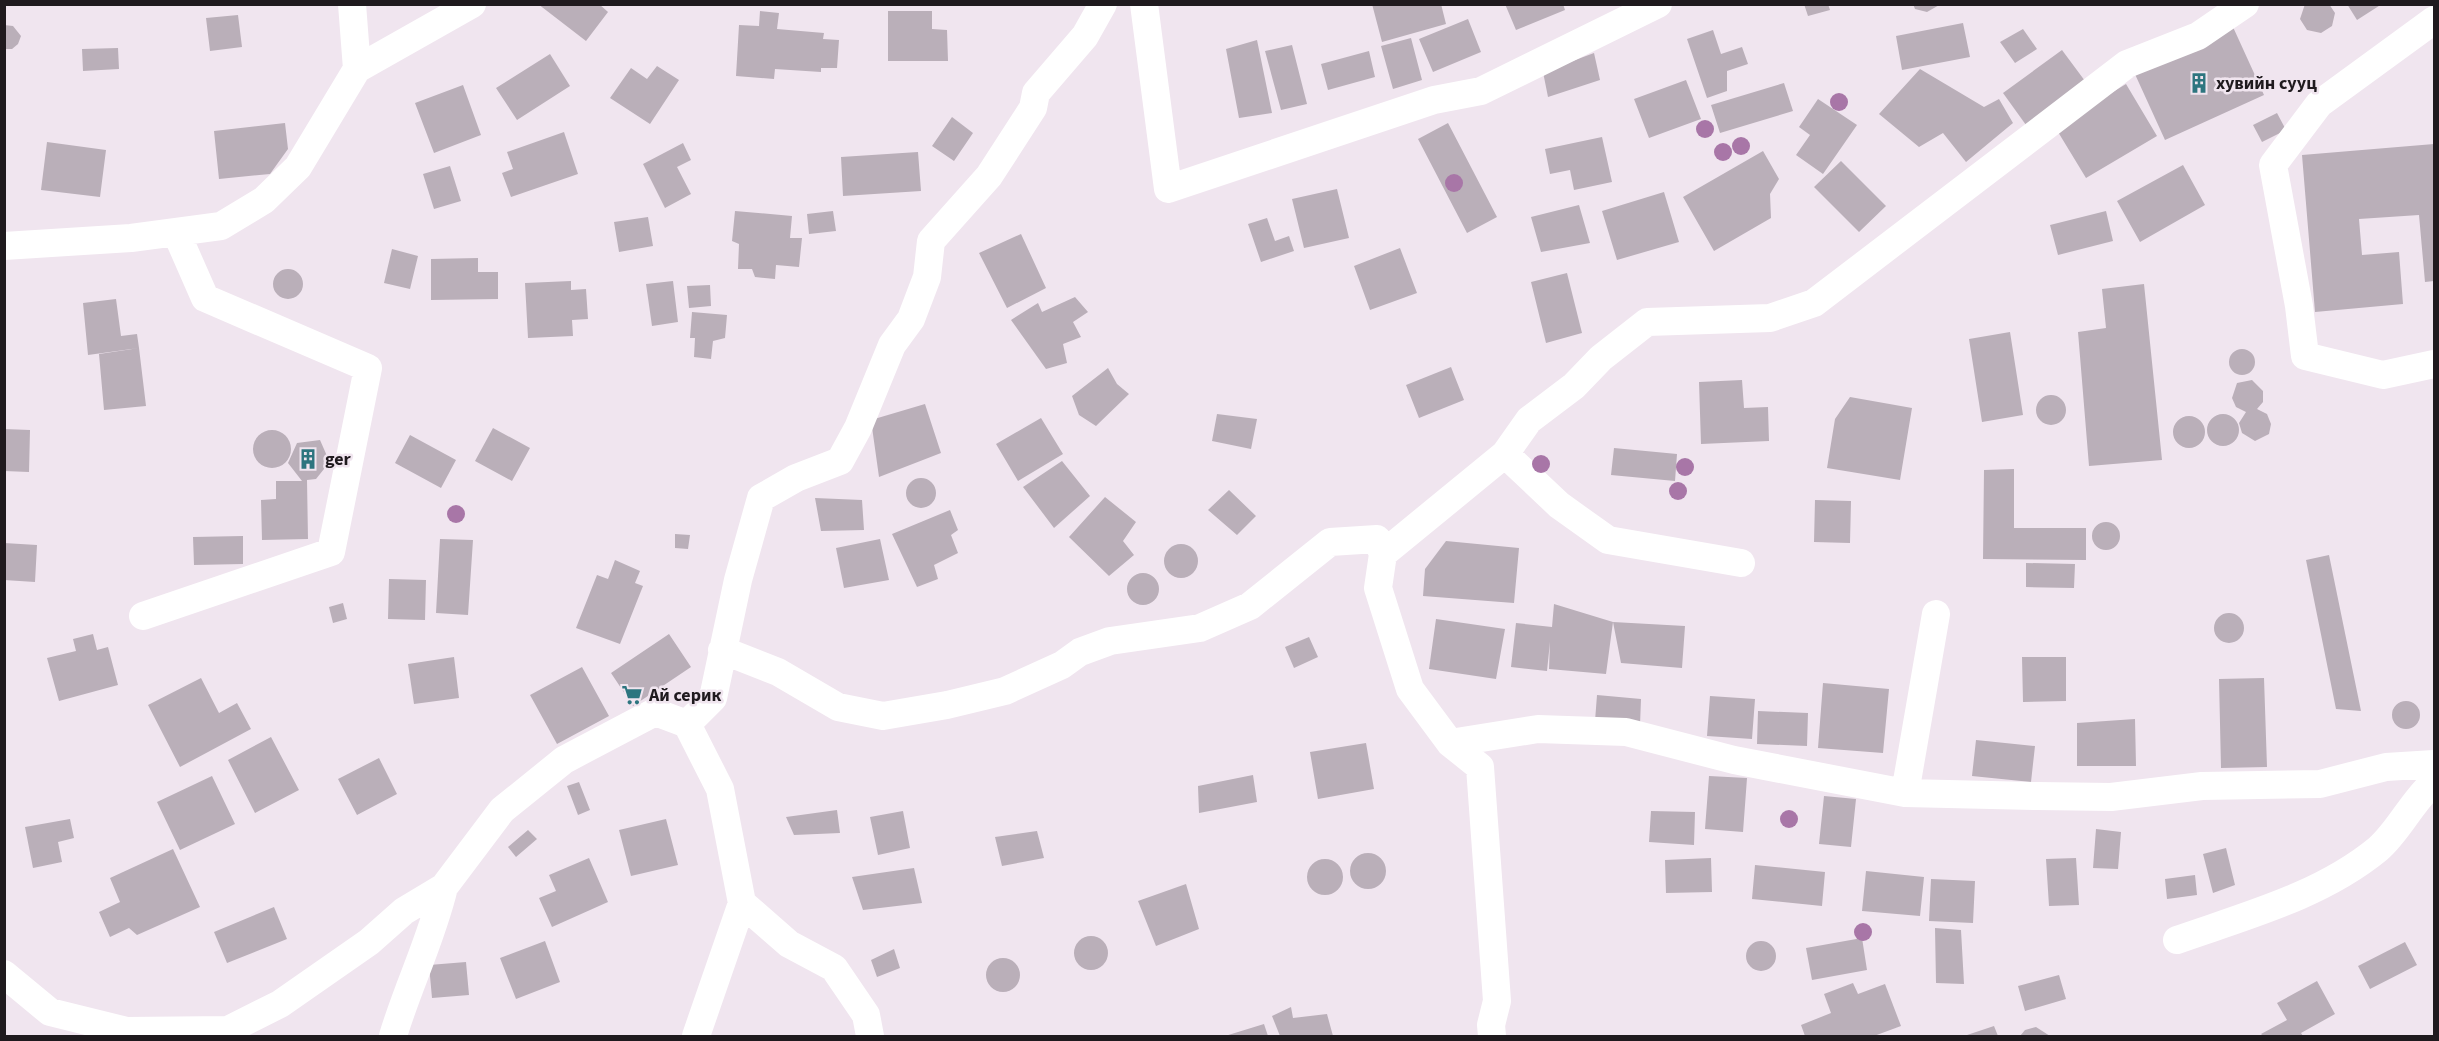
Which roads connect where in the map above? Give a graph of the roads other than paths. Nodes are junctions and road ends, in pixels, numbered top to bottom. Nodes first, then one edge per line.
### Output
1 (352, 4) edge
2 (472, 4) edge
3 (1103, 4) edge
4 (1144, 4) edge
5 (1658, 4) edge
6 (2245, 4) edge
7 (2434, 20) edge
8 (357, 69) junction
9 (176, 232) junction
10 (4, 246) edge
11 (2434, 364) edge
12 (1505, 454) junction
13 (1383, 554) junction
14 (1740, 563) dead end
15 (1936, 614) dead end
16 (143, 616) dead end
17 (722, 650) junction
18 (687, 724) junction
19 (1450, 743) junction
20 (2434, 764) edge
21 (2434, 782) edge
22 (1905, 793) junction
23 (444, 886) junction
24 (742, 903) junction
25 (2177, 940) dead end
26 (4, 974) edge
27 (393, 1036) edge
28 (696, 1036) edge
29 (870, 1036) edge
30 (1492, 1036) edge

1 - 8 street
2 - 8 street
3 - 17 street
4 - 5 street
6 - 12 street
7 - 11 street
8 - 9 street
9 - 10 street
9 - 16 street
12 - 13 street
12 - 14 street
13 - 17 street
13 - 19 street
15 - 22 street
17 - 18 street
18 - 23 street
18 - 24 street
19 - 22 street
19 - 30 street
20 - 22 street
21 - 25 street
23 - 26 street
23 - 27 street
24 - 28 street
24 - 29 street

